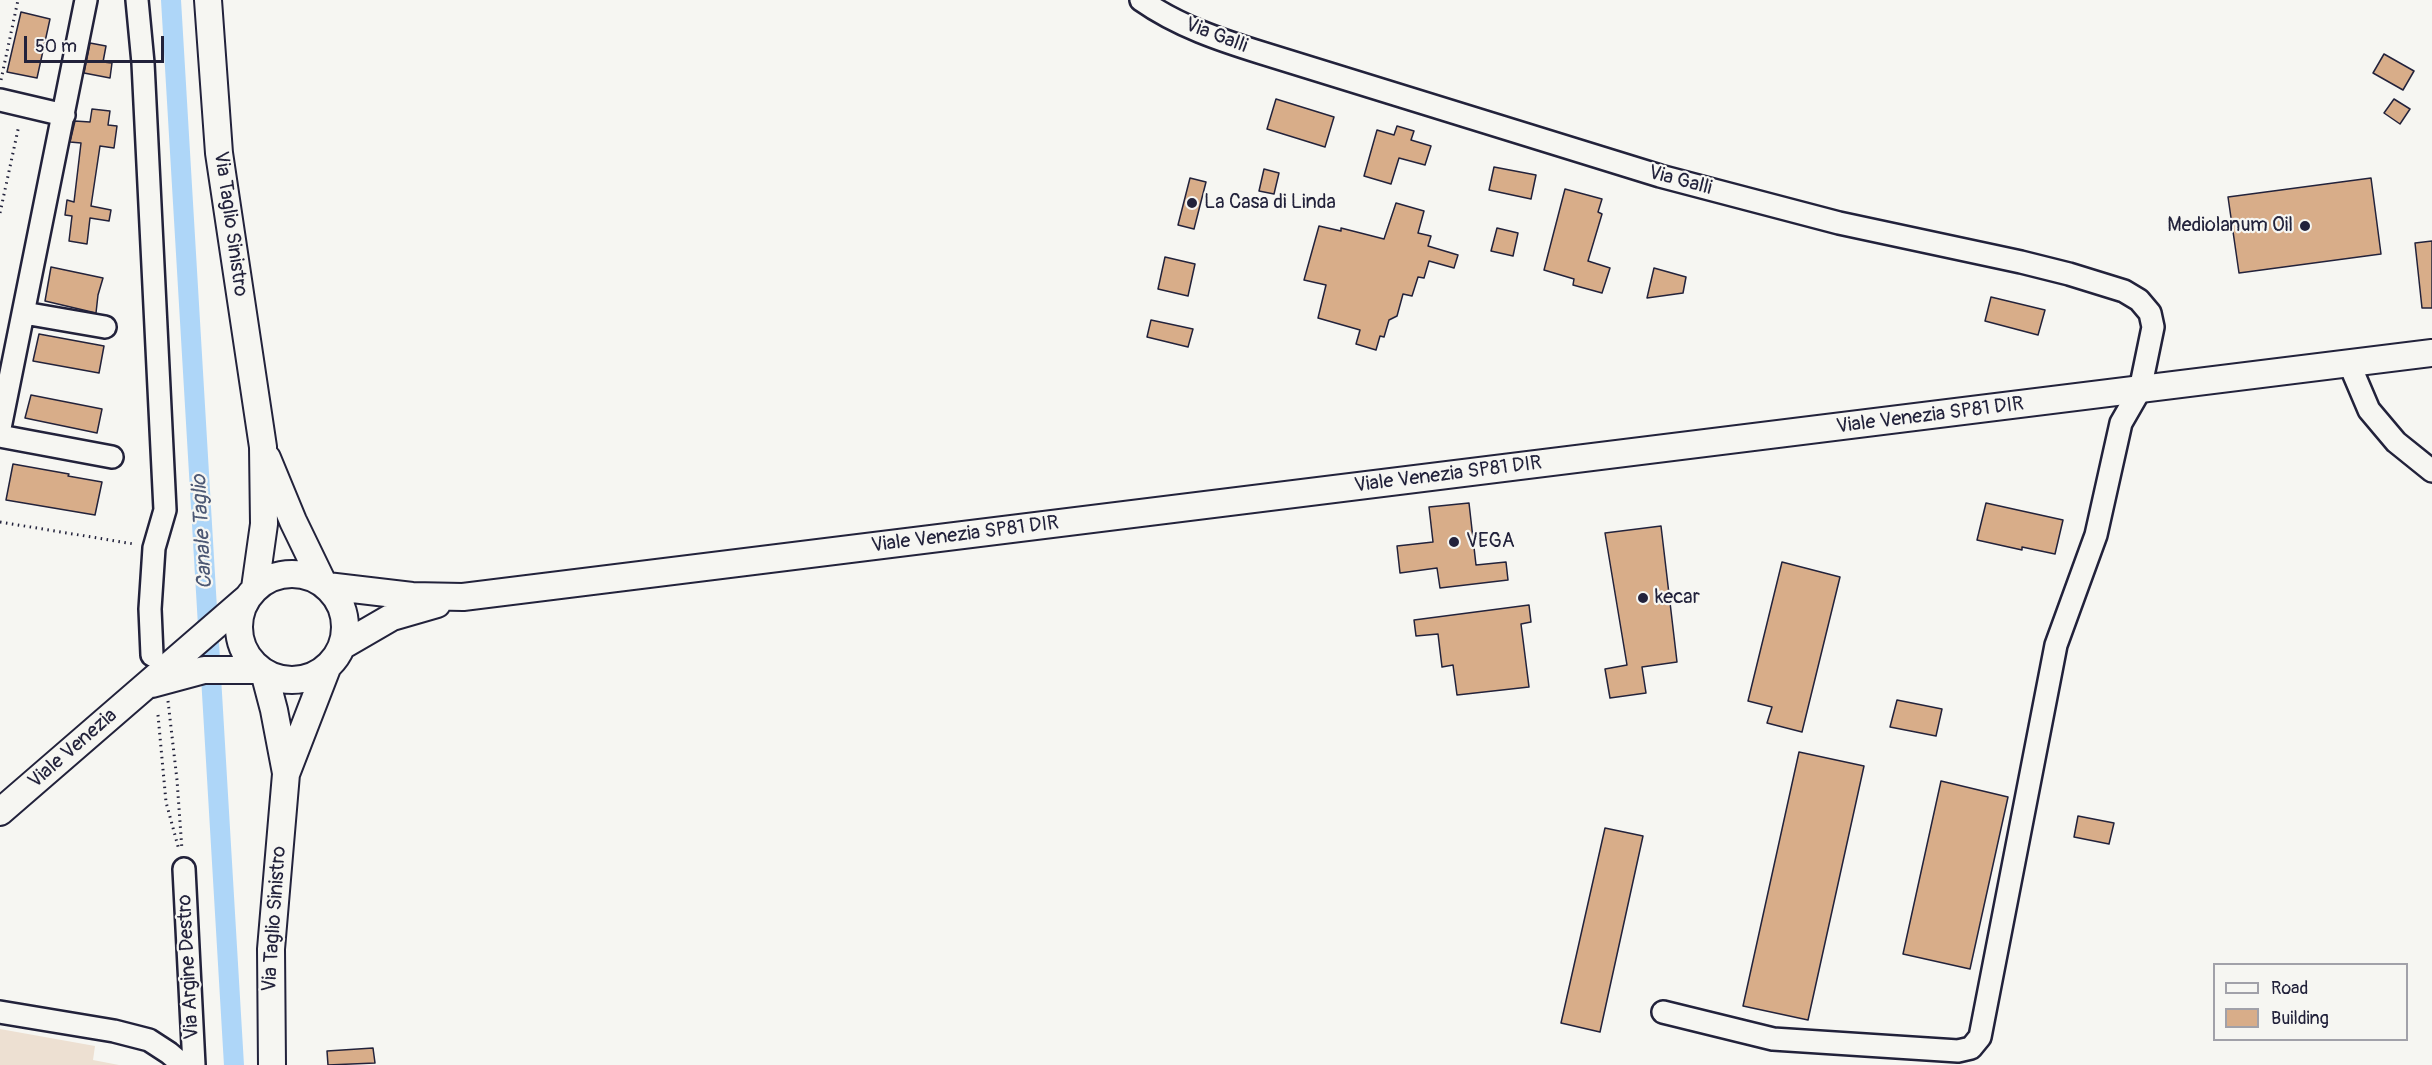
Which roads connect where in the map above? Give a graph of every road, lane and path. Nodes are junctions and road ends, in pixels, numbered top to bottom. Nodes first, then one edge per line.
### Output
1 (18, 0) edge
2 (86, 0) edge
3 (136, 0) edge
4 (208, 0) edge
5 (1141, 0) edge
6 (0, 86) edge
7 (0, 100) edge
8 (23, 105) junction
9 (64, 115) junction
10 (0, 213) edge
11 (24, 313) junction
12 (105, 327) dead end
13 (2432, 353) edge
14 (2349, 363) junction
15 (2140, 390) junction
16 (0, 428) edge
17 (0, 436) edge
18 (263, 447) junction
19 (112, 457) dead end
20 (2432, 471) edge
21 (0, 522) edge
22 (154, 548) junction
23 (325, 584) junction
24 (250, 594) junction
25 (463, 597) junction
26 (342, 646) junction
27 (152, 655) dead end
28 (181, 664) junction
29 (327, 668) junction
30 (255, 671) junction
31 (156, 692) junction
32 (158, 715) dead end
33 (286, 774) junction
34 (0, 812) edge
35 (184, 869) junction
36 (0, 1012) edge
37 (1663, 1012) dead end
38 (183, 1065) edge
39 (194, 1065) edge
40 (272, 1065) edge

1 - 6 path
2 - 9 street
3 - 22 street
4 - 18 main road, Via Taglio Sinistro
5 - 15 street, Via Galli
7 - 8 street
8 - 9 street
8 - 10 path
9 - 11 street
11 - 12 street
11 - 16 street
13 - 14 main road, Viale Venezia SP81 DIR
14 - 15 main road, Viale Venezia SP81 DIR
14 - 20 street
15 - 25 main road, Viale Venezia SP81 DIR
15 - 37 street
17 - 19 street
18 - 23 main road, Via Taglio Sinistro
18 - 24 main road, Via Taglio Sinistro
21 - 22 path
22 - 27 street
23 - 24 main road
23 - 25 main road
23 - 26 main road
24 - 28 main road, Viale Venezia
24 - 30 main road
25 - 26 main road
26 - 29 main road
28 - 30 main road, Viale Venezia
28 - 31 main road, Viale Venezia
29 - 30 main road
29 - 33 main road, Via Taglio Sinistro
30 - 33 main road, Via Taglio Sinistro
31 - 34 main road, Viale Venezia
31 - 35 path
32 - 35 path
33 - 40 main road, Via Taglio Sinistro
35 - 39 street, Via Argine Destro
36 - 38 street

